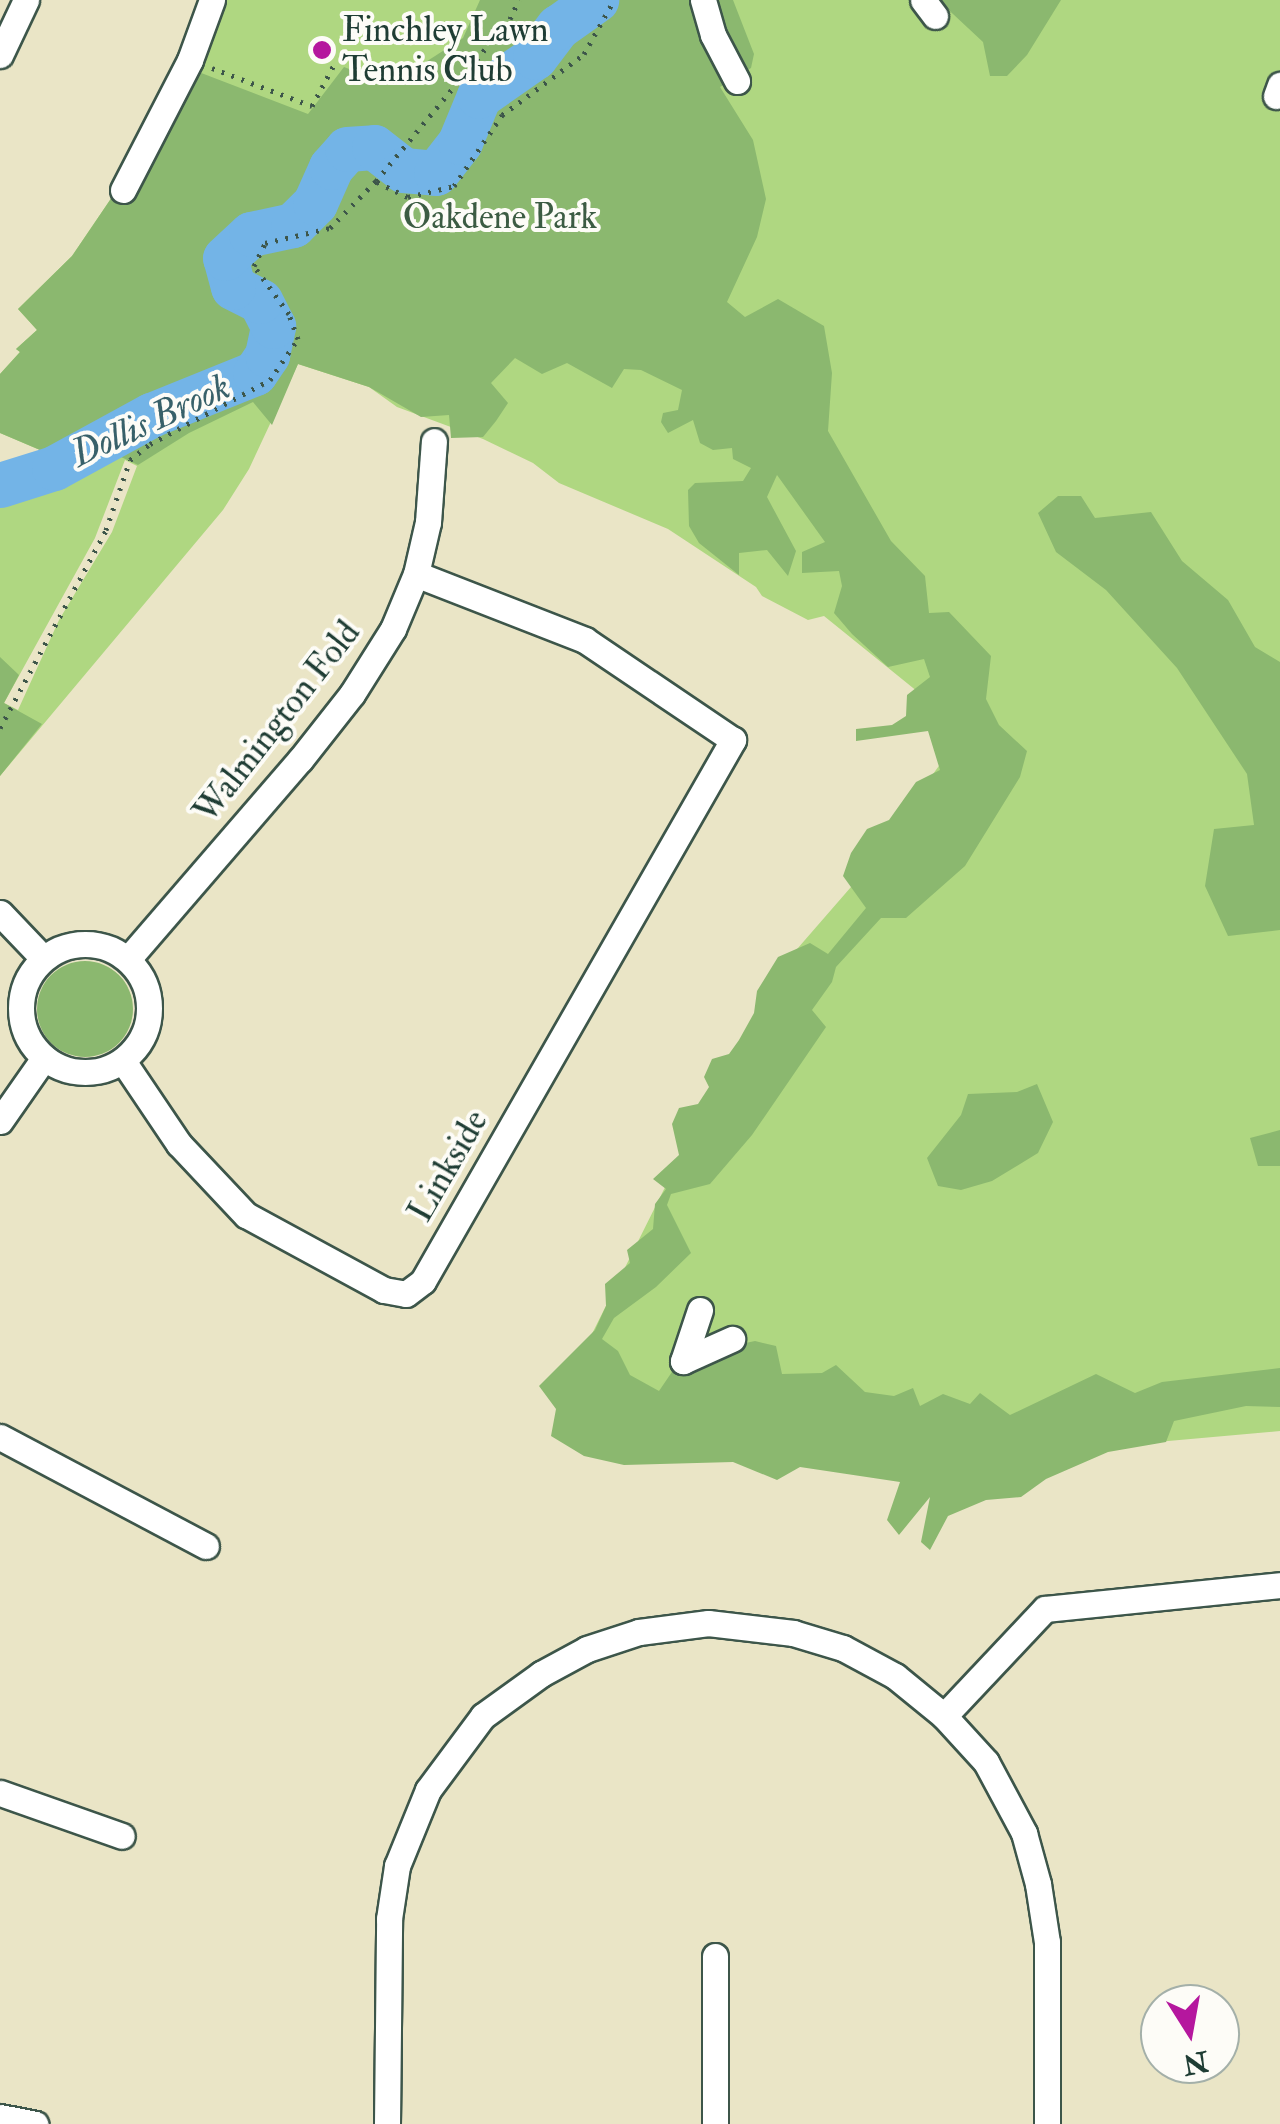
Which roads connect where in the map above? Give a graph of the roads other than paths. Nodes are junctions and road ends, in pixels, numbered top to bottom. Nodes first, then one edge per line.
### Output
1 (26, 0) edge
2 (212, 0) edge
3 (703, 0) edge
4 (0, 55) edge
5 (737, 81) dead end
6 (123, 190) dead end
7 (434, 441) dead end
8 (416, 574) junction
9 (0, 913) edge
10 (43, 958) junction
11 (128, 960) junction
12 (44, 1058) junction
13 (123, 1060) junction
14 (0, 1121) edge
15 (700, 1310) dead end
16 (732, 1338) dead end
17 (0, 1437) edge
18 (206, 1546) dead end
19 (1280, 1585) edge
20 (944, 1716) junction
21 (0, 1793) edge
22 (122, 1836) dead end
23 (715, 1956) dead end
24 (0, 2117) edge
25 (34, 2124) edge
26 (387, 2124) edge
27 (715, 2124) edge
28 (1047, 2124) edge

1 - 4 street
2 - 6 street
3 - 5 street
7 - 8 street, Walmington Fold
8 - 11 street, Walmington Fold
8 - 13 street, Linkside
9 - 10 street
10 - 11 street
10 - 12 street
11 - 13 street
12 - 13 street
12 - 14 street
15 - 16 street
17 - 18 street
19 - 20 street
20 - 26 street
20 - 28 street
21 - 22 street
23 - 27 street
24 - 25 street

